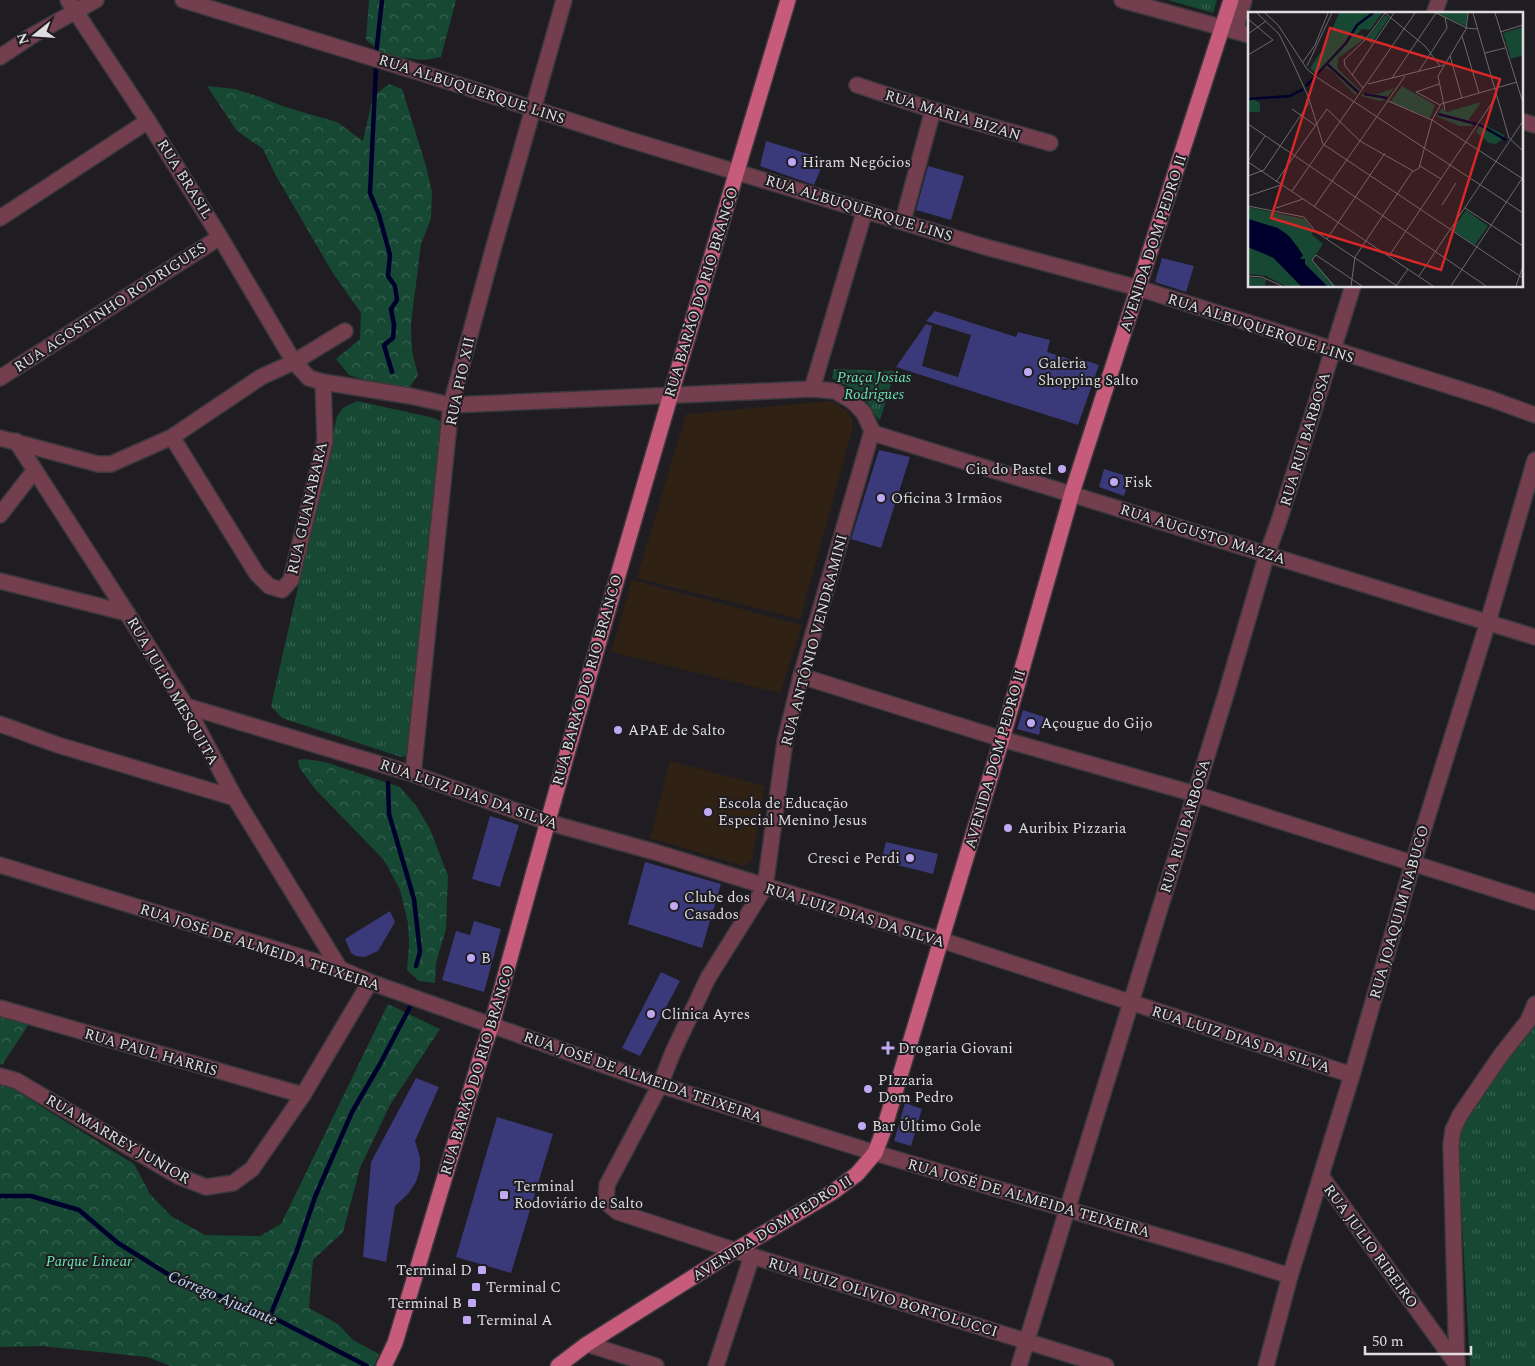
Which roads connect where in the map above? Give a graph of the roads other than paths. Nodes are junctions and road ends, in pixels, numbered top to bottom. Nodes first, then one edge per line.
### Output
1 (96, 0) edge
2 (183, 0) edge
3 (564, 0) edge
4 (788, 0) edge
5 (1122, 0) edge
6 (1231, 0) edge
7 (1244, 0) edge
8 (71, 6) edge
9 (1236, 31) edge
10 (0, 57) edge
11 (857, 85) dead end
12 (532, 108) junction
13 (933, 110) junction
14 (148, 120) junction
15 (1522, 121) edge
16 (1535, 125) edge
17 (1050, 143) dead end
18 (736, 172) junction
19 (865, 210) junction
20 (0, 218) edge
21 (903, 221) junction
22 (220, 237) junction
23 (1138, 288) junction
24 (1352, 288) edge
25 (345, 332) dead end
26 (1333, 350) junction
27 (294, 362) junction
28 (0, 378) edge
29 (323, 382) junction
30 (812, 389) junction
31 (670, 396) junction
32 (451, 405) junction
33 (1535, 415) edge
34 (872, 431) junction
35 (172, 437) junction
36 (0, 438) edge
37 (16, 442) junction
38 (1535, 460) edge
39 (34, 471) junction
40 (1072, 494) junction
41 (0, 515) edge
42 (1267, 554) junction
43 (0, 581) edge
44 (127, 612) junction
45 (1488, 622) junction
46 (1535, 637) edge
47 (801, 676) junction
48 (186, 706) junction
49 (0, 724) edge
50 (1002, 739) junction
51 (414, 774) junction
52 (1195, 794) junction
53 (235, 798) junction
54 (547, 822) junction
55 (1413, 863) junction
56 (0, 865) edge
57 (765, 887) junction
58 (1535, 902) edge
59 (941, 940) junction
60 (340, 969) junction
61 (370, 982) junction
62 (1130, 1003) junction
63 (1535, 1004) edge
64 (0, 1008) edge
65 (492, 1024) junction
66 (0, 1076) edge
67 (1352, 1076) junction
68 (660, 1085) junction
69 (303, 1095) junction
70 (875, 1153) junction
71 (1321, 1176) junction
72 (606, 1202) joint
73 (1068, 1210) junction
74 (736, 1250) junction
75 (752, 1256) junction
76 (1290, 1276) junction
77 (1027, 1342) junction
78 (587, 1344) junction
79 (386, 1363) edge
80 (558, 1366) edge
81 (656, 1366) edge
82 (716, 1366) edge
83 (1019, 1366) edge
84 (1106, 1366) edge
85 (1266, 1366) edge
86 (1457, 1366) edge

1 - 8 street
2 - 12 street, RUA ALBUQUERQUE LINS
3 - 12 street, RUA PIO XII
4 - 18 main road, RUA BARÃO DO RIO BRANCO
5 - 9 street
6 - 9 main road, AVENIDA DOM PEDRO II
7 - 9 street
8 - 10 street
8 - 14 street, RUA BRASIL
9 - 23 main road, AVENIDA DOM PEDRO II
11 - 13 street, RUA MARIA BIZAN
12 - 18 street, RUA ALBUQUERQUE LINS
12 - 32 street, RUA PIO XII
13 - 17 street, RUA MARIA BIZAN
13 - 21 street
14 - 20 street
14 - 22 street, RUA BRASIL
15 - 16 street
18 - 19 street, RUA ALBUQUERQUE LINS
18 - 31 main road, RUA BARÃO DO RIO BRANCO
19 - 21 street, RUA ALBUQUERQUE LINS
19 - 30 street
21 - 23 street, RUA ALBUQUERQUE LINS
22 - 27 street, RUA BRASIL
22 - 28 street, RUA AGOSTINHO RODRIGUES
23 - 26 street, RUA ALBUQUERQUE LINS
23 - 40 main road, AVENIDA DOM PEDRO II
24 - 26 street, RUA RUI BARBOSA
25 - 27 street
26 - 33 street, RUA ALBUQUERQUE LINS
26 - 42 street, RUA RUI BARBOSA
27 - 29 street, RUA BRASIL
27 - 35 street
29 - 32 street
29 - 35 street, RUA GUANABARA
30 - 31 street
30 - 34 street
31 - 32 street
31 - 54 main road, RUA BARÃO DO RIO BRANCO
32 - 51 street, RUA PIO XII
34 - 40 street, RUA AUGUSTO MAZZA
34 - 47 street, RUA ANTÔNIO VENDRAMINI
35 - 37 street
36 - 37 street
37 - 39 street, RUA JULIO MESQUITA
38 - 45 street, RUA JOAQUIM NABUCO
39 - 41 street
39 - 44 street, RUA JULIO MESQUITA
40 - 42 street, RUA AUGUSTO MAZZA
40 - 50 main road, AVENIDA DOM PEDRO II
42 - 45 street, RUA AUGUSTO MAZZA
42 - 52 street, RUA RUI BARBOSA
43 - 44 street
44 - 48 street, RUA JULIO MESQUITA
45 - 46 street, RUA AUGUSTO MAZZA
45 - 55 street, RUA JOAQUIM NABUCO
47 - 50 street
47 - 57 street, RUA ANTÔNIO VENDRAMINI
48 - 51 street, RUA LUIZ DIAS DA SILVA
48 - 53 street, RUA JULIO MESQUITA
49 - 53 street
50 - 52 street
50 - 59 main road, AVENIDA DOM PEDRO II
51 - 54 street, RUA LUIZ DIAS DA SILVA
52 - 55 street
52 - 62 street, RUA RUI BARBOSA
53 - 60 street, RUA JULIO MESQUITA
54 - 57 street, RUA LUIZ DIAS DA SILVA
54 - 65 main road, RUA BARÃO DO RIO BRANCO
55 - 58 street
55 - 67 street, RUA JOAQUIM NABUCO
56 - 60 street, RUA JOSÉ DE ALMEIDA TEIXEIRA
57 - 59 street, RUA LUIZ DIAS DA SILVA
57 - 68 street, RUA ANTÔNIO VENDRAMINI
59 - 62 street, RUA LUIZ DIAS DA SILVA
59 - 70 main road, AVENIDA DOM PEDRO II
60 - 61 street, RUA JOSÉ DE ALMEIDA TEIXEIRA
61 - 65 street, RUA JOSÉ DE ALMEIDA TEIXEIRA
61 - 69 street, RUA MARREY JUNIOR
62 - 67 street, RUA LUIZ DIAS DA SILVA
62 - 73 street, RUA RUI BARBOSA
63 - 86 street
64 - 69 street, RUA PAUL HARRIS
65 - 68 street, RUA JOSÉ DE ALMEIDA TEIXEIRA
65 - 79 main road, RUA BARÃO DO RIO BRANCO
66 - 69 street, RUA MARREY JUNIOR
67 - 71 street, RUA JOAQUIM NABUCO
68 - 70 street, RUA JOSÉ DE ALMEIDA TEIXEIRA
68 - 72 street, RUA ANTÔNIO VENDRAMINI
70 - 73 street, RUA JOSÉ DE ALMEIDA TEIXEIRA
70 - 74 main road, AVENIDA DOM PEDRO II
71 - 76 street, RUA JOAQUIM NABUCO
71 - 86 street, RUA JULIO RIBEIRO
72 - 74 street, RUA LUIZ OLIVIO BORTOLUCCI
73 - 76 street, RUA JOSÉ DE ALMEIDA TEIXEIRA
73 - 77 street, RUA RUI BARBOSA
74 - 75 street, RUA LUIZ OLIVIO BORTOLUCCI
74 - 78 main road, AVENIDA DOM PEDRO II
75 - 77 street, RUA LUIZ OLIVIO BORTOLUCCI
75 - 82 street
76 - 85 street, RUA JOAQUIM NABUCO
77 - 83 street, RUA RUI BARBOSA
77 - 84 street, RUA LUIZ OLIVIO BORTOLUCCI
78 - 80 main road, AVENIDA DOM PEDRO II
78 - 81 street

